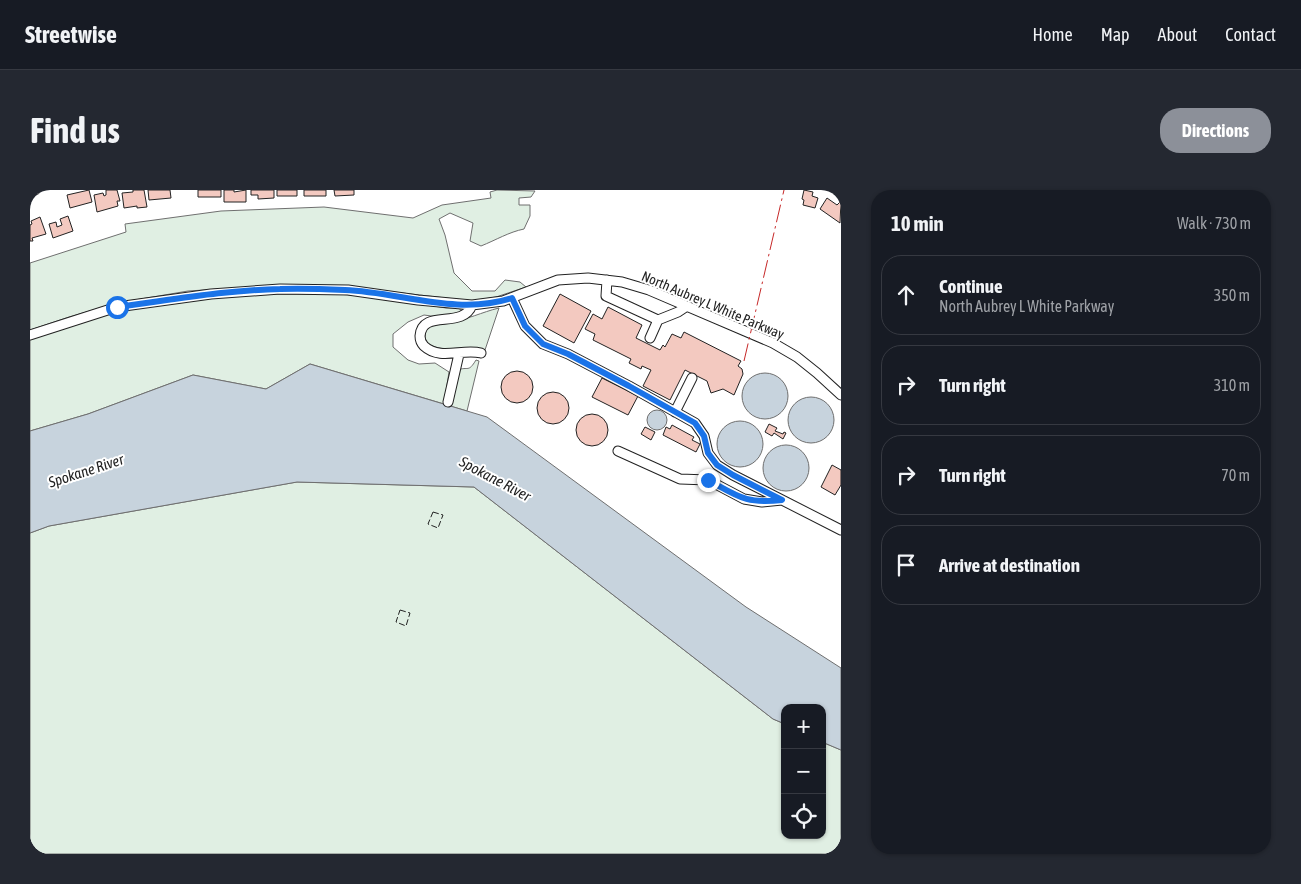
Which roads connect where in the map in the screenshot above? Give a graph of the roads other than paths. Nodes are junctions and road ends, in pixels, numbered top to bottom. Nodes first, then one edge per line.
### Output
1 (35, 190) edge
2 (30, 192) edge
3 (606, 280) junction
4 (512, 298) junction
5 (472, 305) junction
6 (687, 306) junction
7 (658, 320) junction
8 (30, 335) edge
9 (650, 338) dead end
10 (481, 353) dead end
11 (459, 354) junction
12 (692, 378) dead end
13 (841, 395) edge
14 (448, 402) dead end
15 (675, 412) junction
16 (618, 451) dead end
17 (782, 500) junction
18 (841, 530) edge

1 - 2 street
3 - 4 street, North Aubrey L White Parkway
3 - 6 street, North Aubrey L White Parkway
3 - 7 street
4 - 5 street, North Aubrey L White Parkway
4 - 15 street
5 - 8 street, North Aubrey L White Parkway
5 - 11 street
6 - 7 street
6 - 13 street, North Aubrey L White Parkway
7 - 9 street
10 - 11 street
11 - 14 street
12 - 15 street
15 - 17 street
16 - 17 street
17 - 18 street

